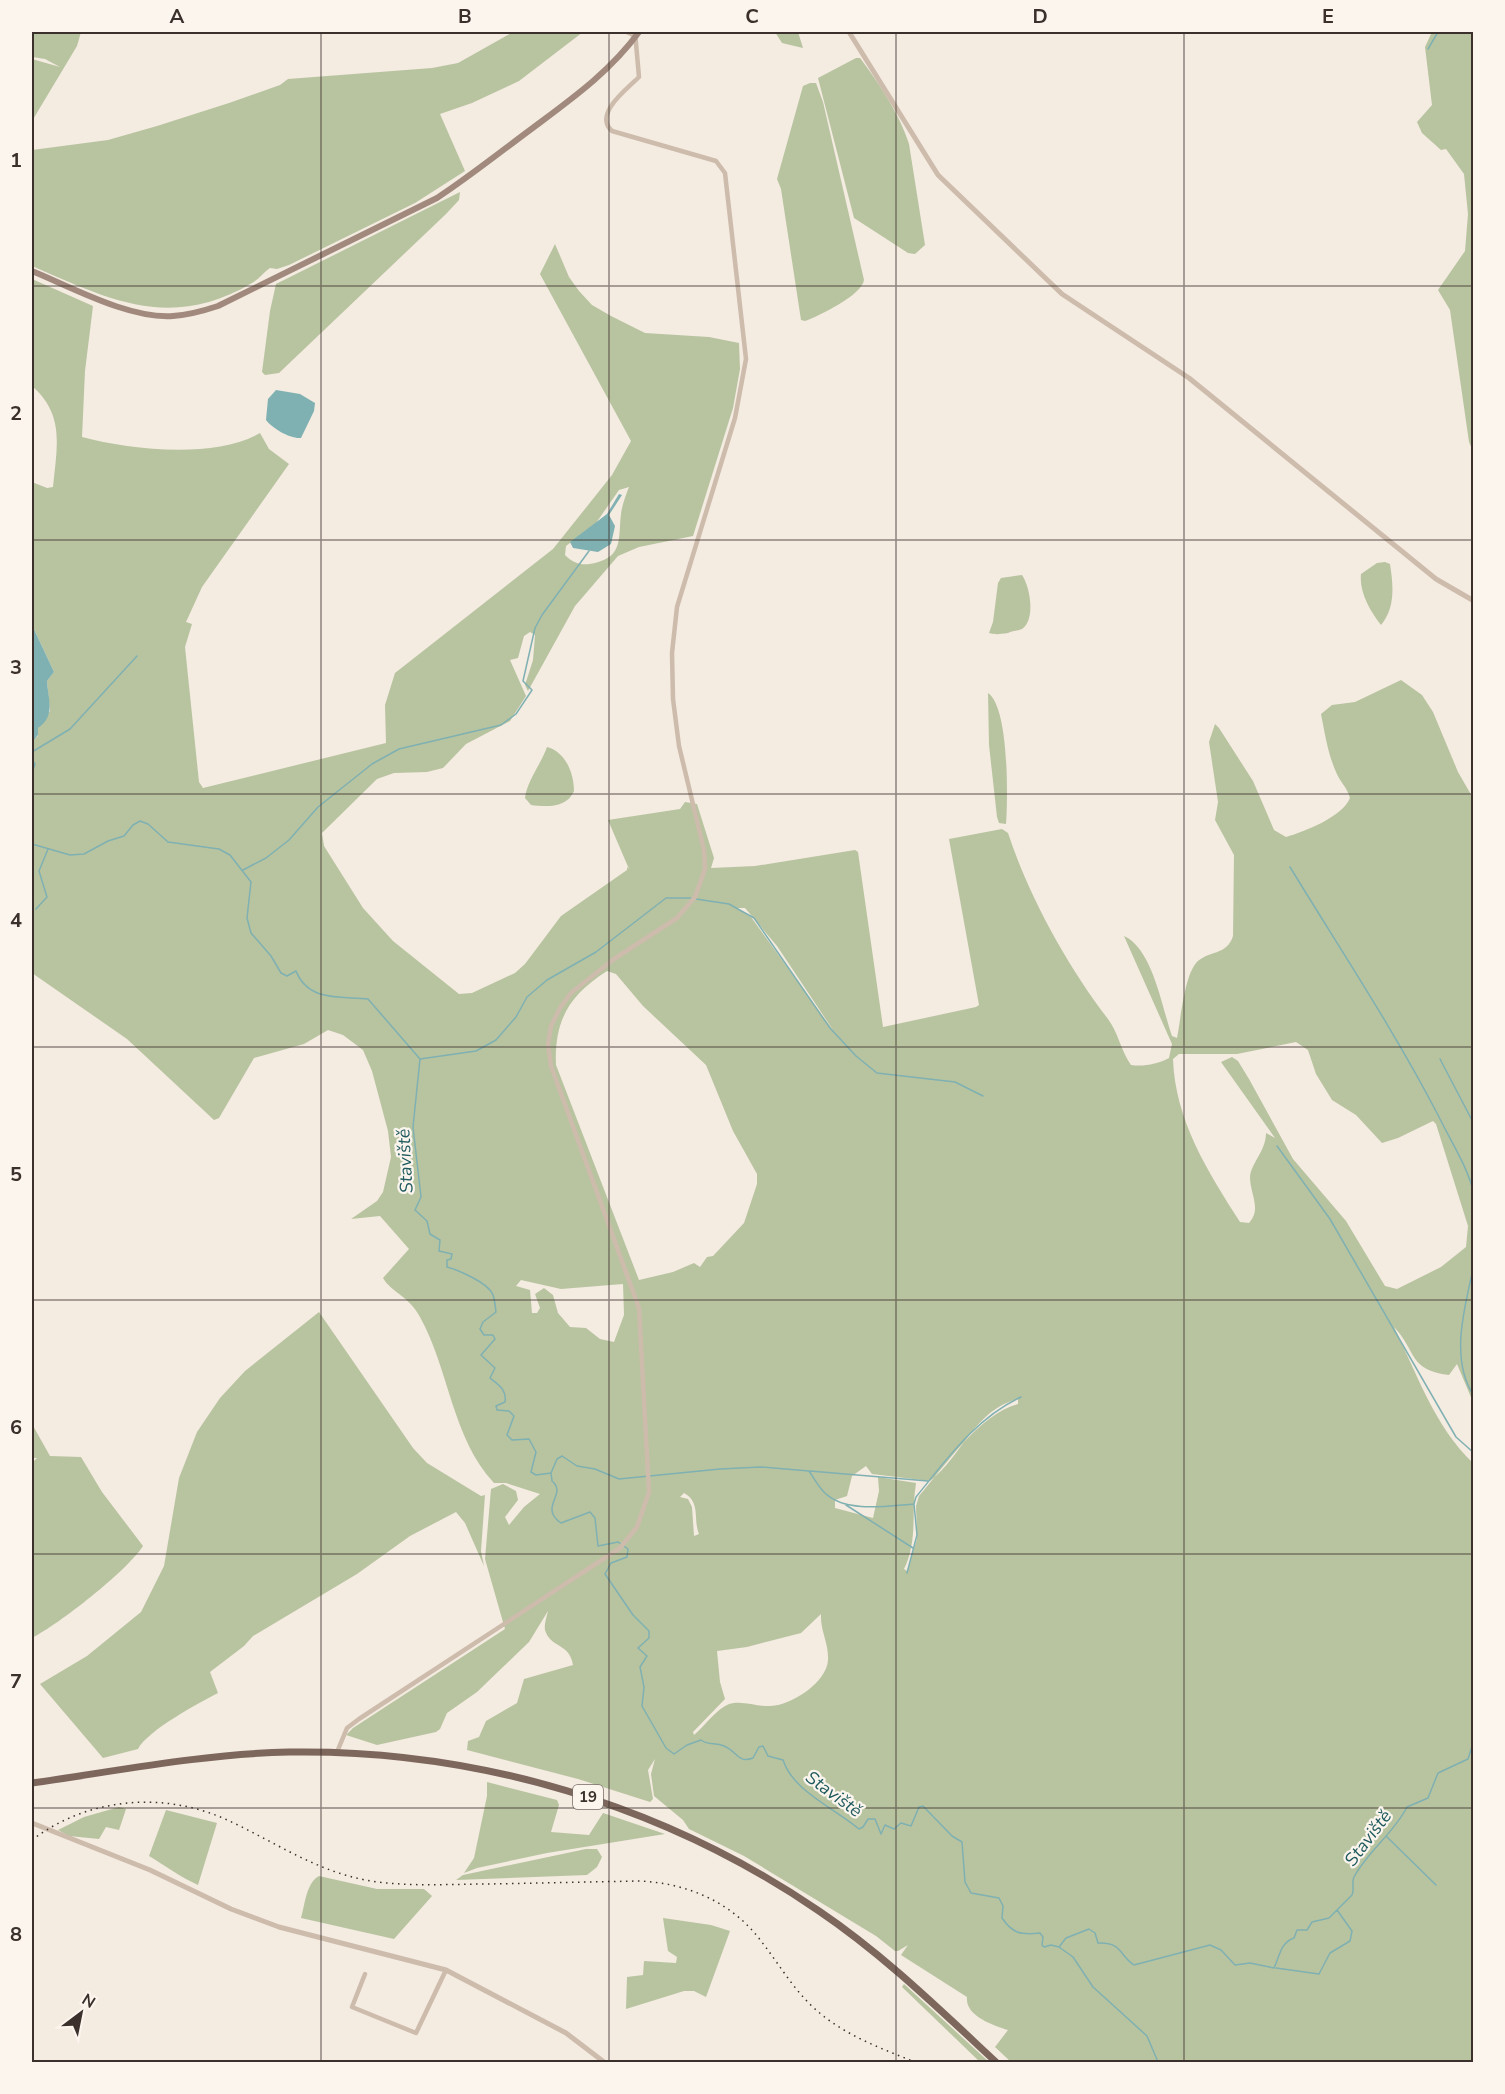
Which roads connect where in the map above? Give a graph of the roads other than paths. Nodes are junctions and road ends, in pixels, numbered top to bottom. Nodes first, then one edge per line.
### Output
1 (627, 32) edge
2 (849, 32) edge
3 (636, 33) edge
4 (32, 271) edge
5 (1473, 601) edge
6 (337, 1752) junction
7 (32, 1783) edge
8 (32, 1823) edge
9 (446, 1970) junction
10 (365, 1974) dead end
11 (604, 2062) edge
12 (996, 2062) edge

1 - 3 street
2 - 5 street
3 - 4 main road
3 - 6 street
6 - 7 main road, 19
6 - 12 main road, 19
8 - 9 street
9 - 10 street
9 - 11 street

